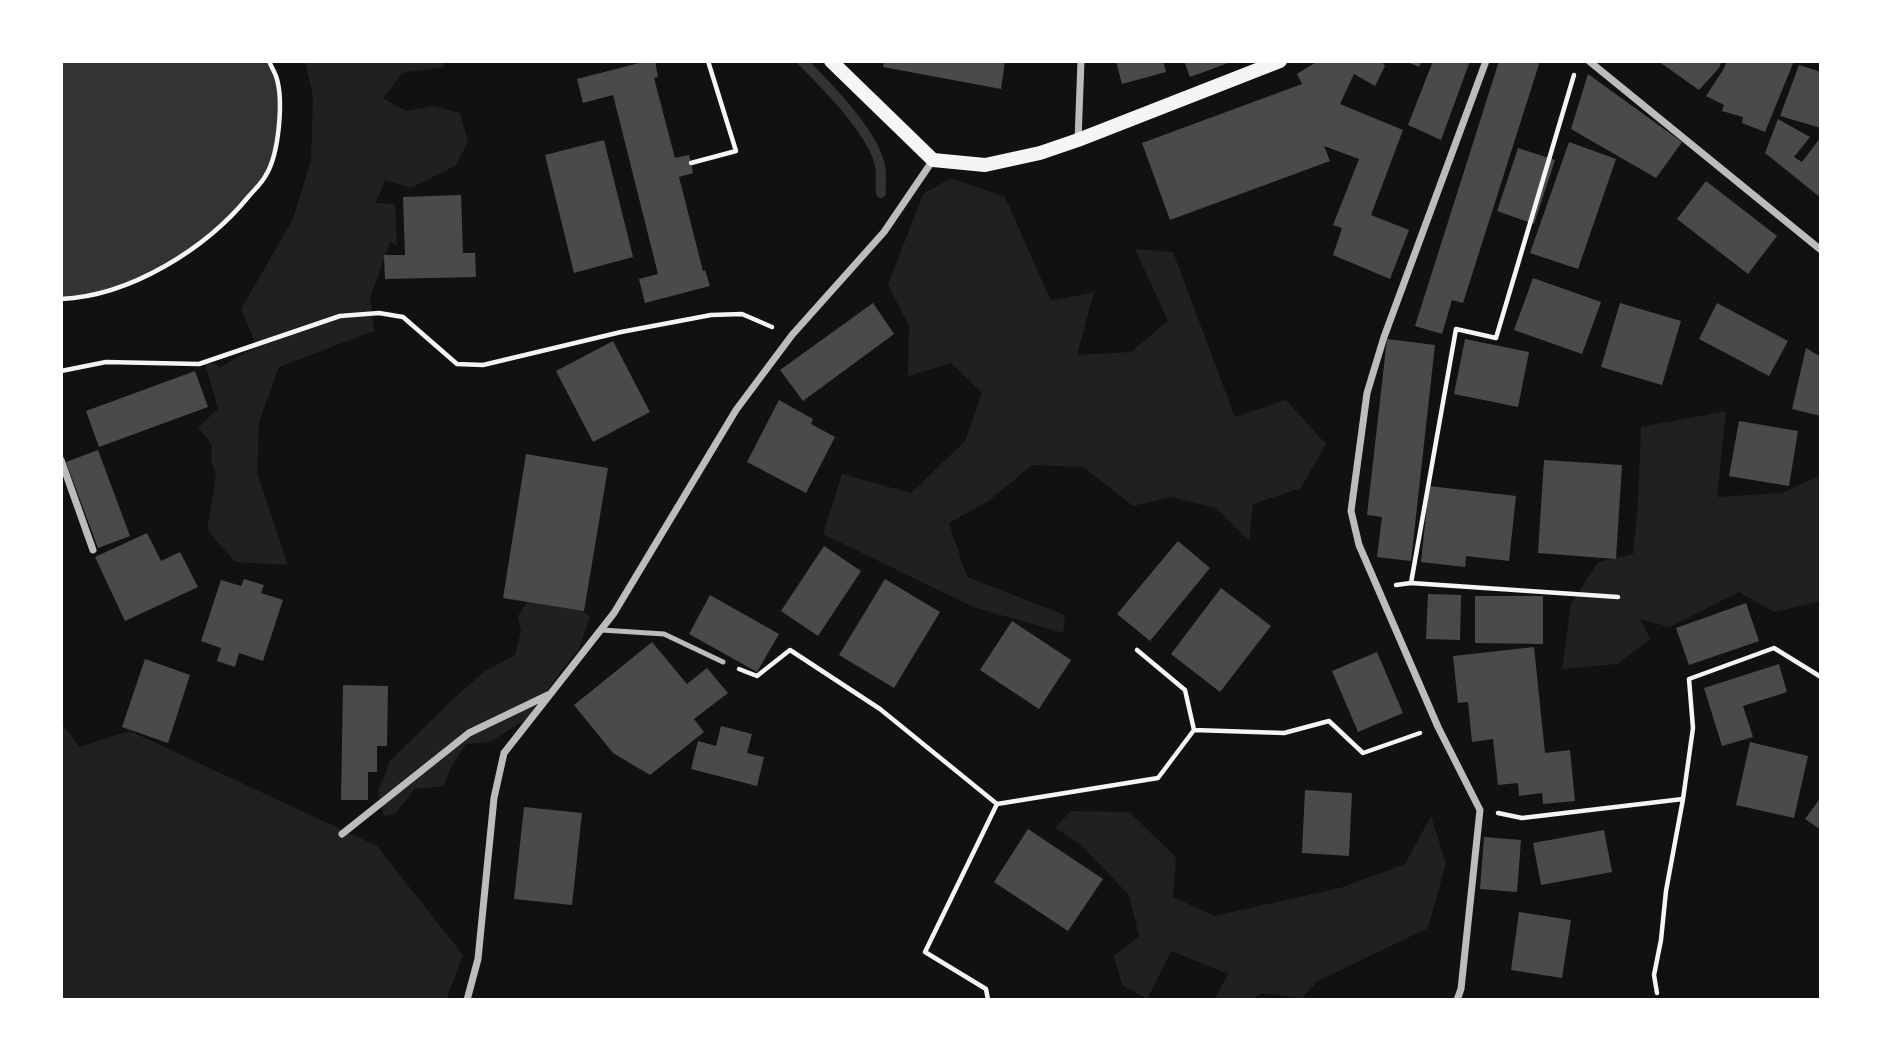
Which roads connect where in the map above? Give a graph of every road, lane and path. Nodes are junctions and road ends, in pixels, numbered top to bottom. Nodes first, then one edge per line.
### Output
1 (269, 61) edge
2 (708, 61) edge
3 (831, 61) edge
4 (1081, 61) edge
5 (1280, 61) edge
6 (1486, 61) edge
7 (1589, 61) edge
8 (1574, 74) dead end
9 (1078, 140) junction
10 (933, 160) junction
11 (691, 163) dead end
12 (1821, 250) edge
13 (61, 299) edge
14 (792, 335) junction
15 (61, 371) edge
16 (61, 460) edge
17 (93, 550) dead end
18 (1411, 583) junction
19 (1377, 586) junction
20 (1618, 597) dead end
21 (603, 630) junction
22 (1137, 650) dead end
23 (723, 662) joint
24 (1821, 677) edge
25 (552, 693) junction
26 (1438, 727) junction
27 (1194, 730) junction
28 (1683, 799) junction
29 (997, 804) junction
30 (1480, 810) junction
31 (342, 834) dead end
32 (1657, 993) dead end
33 (467, 1000) edge
34 (988, 1000) edge
35 (1457, 1000) edge

1 - 13 path
2 - 11 path
3 - 10 main road
4 - 9 street
5 - 9 main road
6 - 19 street
7 - 12 street
8 - 18 path
9 - 10 main road
10 - 14 street
14 - 15 path
14 - 21 street
16 - 17 street
18 - 19 path
18 - 20 path
19 - 26 street
21 - 23 lane
21 - 25 street
22 - 27 path
23 - 29 path
24 - 28 path
25 - 31 street
25 - 33 street
26 - 27 path
26 - 30 street
27 - 29 path
28 - 30 path
28 - 32 path
29 - 34 path
30 - 35 street

